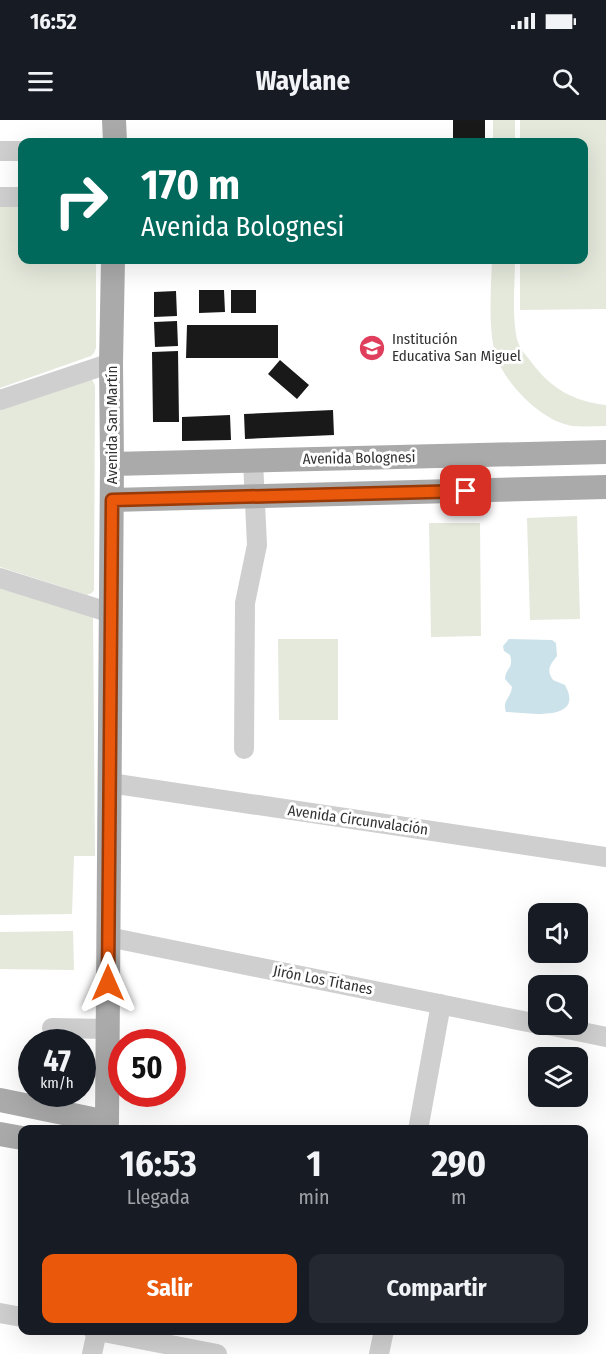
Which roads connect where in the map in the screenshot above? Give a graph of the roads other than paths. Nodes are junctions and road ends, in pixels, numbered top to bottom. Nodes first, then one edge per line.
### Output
1 (114, 120) edge
2 (115, 138) edge
3 (0, 151) edge
4 (18, 151) edge
5 (0, 197) edge
6 (18, 197) edge
7 (113, 264) edge
8 (111, 363) junction
9 (0, 400) edge
10 (606, 452) edge
11 (254, 461) junction
12 (112, 464) junction
13 (606, 487) edge
14 (255, 496) junction
15 (112, 500) junction
16 (0, 578) edge
17 (111, 613) junction
18 (244, 749) dead end
19 (110, 783) junction
20 (606, 857) edge
21 (108, 937) junction
22 (441, 1004) junction
23 (528, 1021) edge
24 (52, 1028) dead end
25 (108, 1029) junction
26 (588, 1033) edge
27 (606, 1037) edge
28 (0, 1100) edge
29 (102, 1125) edge
30 (106, 1125) edge
31 (419, 1125) edge
32 (0, 1134) edge
33 (18, 1137) edge
34 (0, 1313) edge
35 (18, 1316) edge
36 (94, 1335) edge
37 (116, 1335) edge
38 (383, 1335) edge
39 (92, 1354) edge
40 (217, 1354) edge
41 (379, 1354) edge

1 - 2 main road
3 - 4 street
5 - 6 street
7 - 8 main road, Avenida San Martín
8 - 9 street
8 - 12 main road, Avenida San Martín
10 - 11 main road, Avenida Bolognesi
11 - 12 main road, Avenida Bolognesi
11 - 14 street
12 - 15 main road, Avenida San Martín
13 - 14 main road
14 - 15 main road
14 - 18 street
15 - 17 main road, Avenida San Martín
16 - 17 street
17 - 19 main road, Avenida San Martín
19 - 20 street, Avenida Circunvalación
19 - 21 main road, Avenida San Martín
21 - 22 street, Jirón Los Titanes
21 - 25 main road, Avenida San Martín
22 - 23 street, Jirón Los Titanes
22 - 31 street
24 - 25 street
25 - 30 main road, Avenida San Martín
26 - 27 street, Jirón Los Titanes
28 - 29 main road
32 - 33 main road
34 - 35 street
36 - 39 street
37 - 40 street
38 - 41 street

